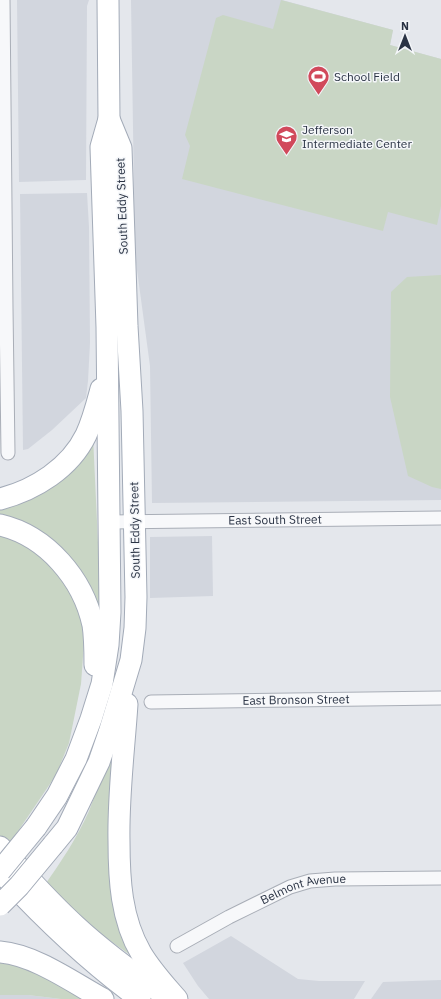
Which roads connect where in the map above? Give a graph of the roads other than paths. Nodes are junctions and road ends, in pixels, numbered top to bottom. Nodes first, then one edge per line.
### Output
1 (3, 0) edge
2 (108, 0) edge
3 (109, 119) junction
4 (108, 367) junction
5 (8, 453) dead end
6 (0, 499) edge
7 (441, 518) edge
8 (135, 521) junction
9 (109, 522) junction
10 (0, 526) edge
11 (131, 660) junction
12 (441, 698) edge
13 (151, 702) dead end
14 (91, 719) junction
15 (0, 847) edge
16 (0, 871) edge
17 (441, 878) edge
18 (0, 905) edge
19 (178, 946) dead end
20 (0, 952) edge
21 (103, 999) edge
22 (140, 999) edge
23 (170, 999) edge
24 (176, 999) edge

1 - 5 street
2 - 3 main road, South Eddy Street
3 - 4 main road, South Eddy Street
3 - 8 main road, South Eddy Street
4 - 6 main road
4 - 9 main road, South Eddy Street
7 - 8 street, East South Street
8 - 9 street, East South Street
8 - 11 main road, South Eddy Street
9 - 14 main road, South Eddy Street
10 - 14 main road
11 - 18 main road, South Eddy Street, bridge
11 - 24 main road
12 - 13 street, East Bronson Street
14 - 16 main road, South Eddy Street, bridge
15 - 23 main road
16 - 22 main road
17 - 19 street, Belmont Avenue
20 - 21 main road

